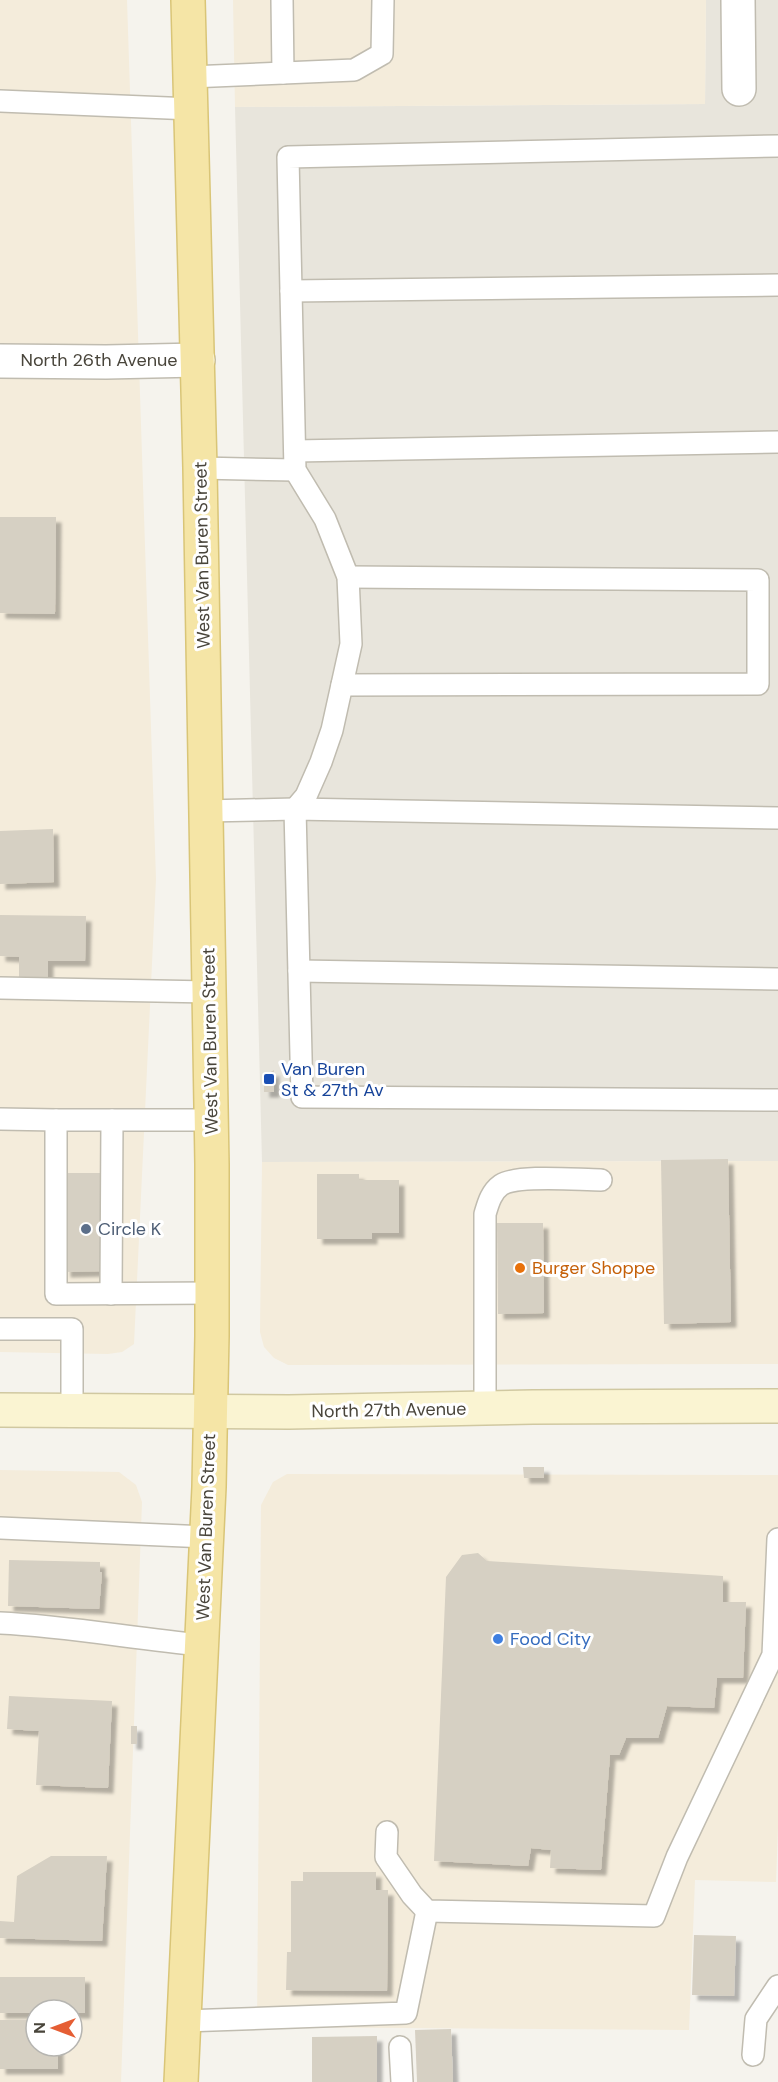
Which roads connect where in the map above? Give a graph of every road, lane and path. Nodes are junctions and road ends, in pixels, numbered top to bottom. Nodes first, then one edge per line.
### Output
1 (188, 0) edge
2 (282, 0) edge
3 (383, 0) edge
4 (738, 0) edge
5 (283, 73) junction
6 (190, 77) junction
7 (739, 88) dead end
8 (0, 101) edge
9 (192, 109) junction
10 (778, 146) edge
11 (778, 285) edge
12 (291, 291) junction
13 (198, 360) junction
14 (0, 361) edge
15 (778, 442) edge
16 (295, 460) junction
17 (200, 468) junction
18 (348, 577) junction
19 (342, 685) junction
20 (295, 809) junction
21 (206, 811) junction
22 (778, 818) edge
23 (299, 971) junction
24 (778, 979) edge
25 (0, 988) edge
26 (209, 992) junction
27 (778, 1100) edge
28 (0, 1119) edge
29 (56, 1120) junction
30 (112, 1120) junction
31 (211, 1120) junction
32 (601, 1180) dead end
33 (212, 1293) junction
34 (74, 1294) junction
35 (111, 1294) junction
36 (0, 1329) edge
37 (72, 1329) junction
38 (778, 1406) edge
39 (485, 1408) junction
40 (0, 1410) edge
41 (72, 1410) junction
42 (210, 1412) junction
43 (0, 1528) edge
44 (207, 1537) junction
45 (778, 1539) edge
46 (0, 1623) edge
47 (202, 1645) junction
48 (776, 1659) edge
49 (387, 1832) dead end
50 (427, 1911) junction
51 (778, 1986) edge
52 (184, 2021) junction
53 (400, 2047) dead end
54 (753, 2055) dead end
55 (181, 2082) edge
56 (402, 2082) edge

1 - 6 main road, West Van Buren Street
2 - 5 lane
3 - 5 lane
4 - 7 street
5 - 6 lane
6 - 9 main road, West Van Buren Street
8 - 9 lane
9 - 13 main road, West Van Buren Street
10 - 12 lane
11 - 12 lane
12 - 16 lane
13 - 14 street, North 26th Avenue
13 - 17 main road, West Van Buren Street
15 - 16 lane
16 - 17 lane
16 - 18 lane
17 - 21 main road, West Van Buren Street
18 - 19 lane
18 - 19 lane
19 - 20 lane
20 - 21 lane
20 - 22 lane
20 - 23 lane
21 - 26 main road, West Van Buren Street
23 - 24 lane
23 - 27 lane
25 - 26 lane
26 - 31 main road, West Van Buren Street
28 - 29 lane
29 - 30 lane
29 - 34 lane
30 - 31 lane
30 - 35 lane
31 - 33 main road, West Van Buren Street
32 - 39 lane
33 - 35 lane
33 - 42 main road, West Van Buren Street
34 - 35 lane
34 - 37 lane
36 - 37 lane
37 - 41 lane
38 - 39 main road, North 27th Avenue
39 - 42 main road, North 27th Avenue
40 - 41 main road, North 27th Avenue
41 - 42 main road, North 27th Avenue
42 - 44 main road, West Van Buren Street
43 - 44 lane
44 - 47 main road, West Van Buren Street
45 - 48 lane
46 - 47 lane
47 - 52 main road, West Van Buren Street
48 - 50 lane
49 - 50 lane
50 - 52 lane
51 - 54 lane
52 - 55 main road, West Van Buren Street
53 - 56 lane

